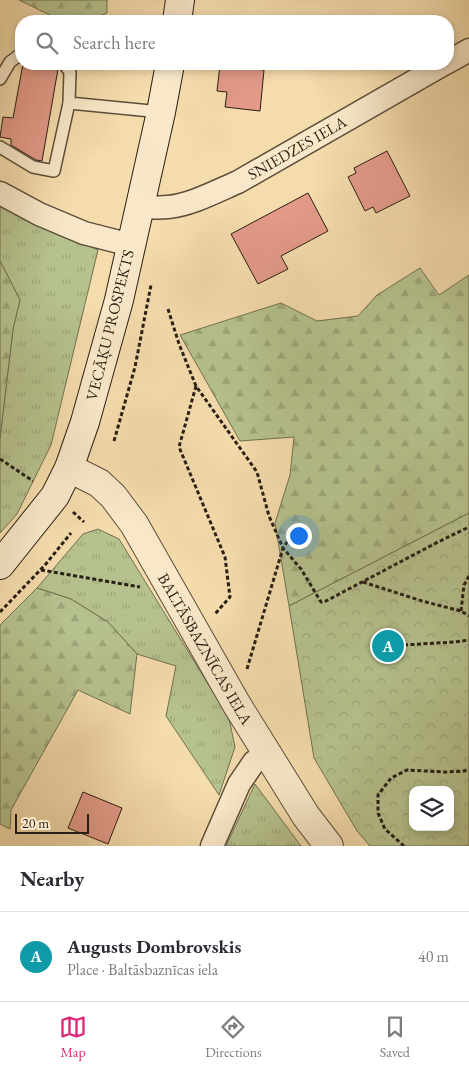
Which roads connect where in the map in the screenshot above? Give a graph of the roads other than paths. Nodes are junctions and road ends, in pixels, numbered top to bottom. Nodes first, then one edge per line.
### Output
1 (180, 0) edge
2 (178, 15) edge
3 (469, 50) edge
4 (15, 58) edge
5 (454, 59) edge
6 (68, 70) edge
7 (169, 70) edge
8 (434, 70) edge
9 (0, 79) edge
10 (69, 103) junction
11 (161, 112) junction
12 (0, 148) edge
13 (0, 193) edge
14 (140, 207) junction
15 (131, 245) junction
16 (69, 468) junction
17 (0, 565) edge
18 (266, 753) junction
19 (212, 846) edge
20 (329, 846) edge

1 - 2 main road
3 - 5 street
4 - 9 lane
6 - 10 lane
7 - 11 main road, VECĀĶU PROSPEKTS
8 - 14 street, SNIEDZES IELA
10 - 11 lane
10 - 12 lane
11 - 14 main road, VECĀĶU PROSPEKTS
13 - 15 street
14 - 15 main road, VECĀĶU PROSPEKTS
15 - 16 main road, VECĀĶU PROSPEKTS
16 - 17 main road, VECĀĶU PROSPEKTS
16 - 18 main road, BALTĀSBAZNĪCAS IELA
18 - 19 street
18 - 20 main road, BALTĀSBAZNĪCAS IELA

